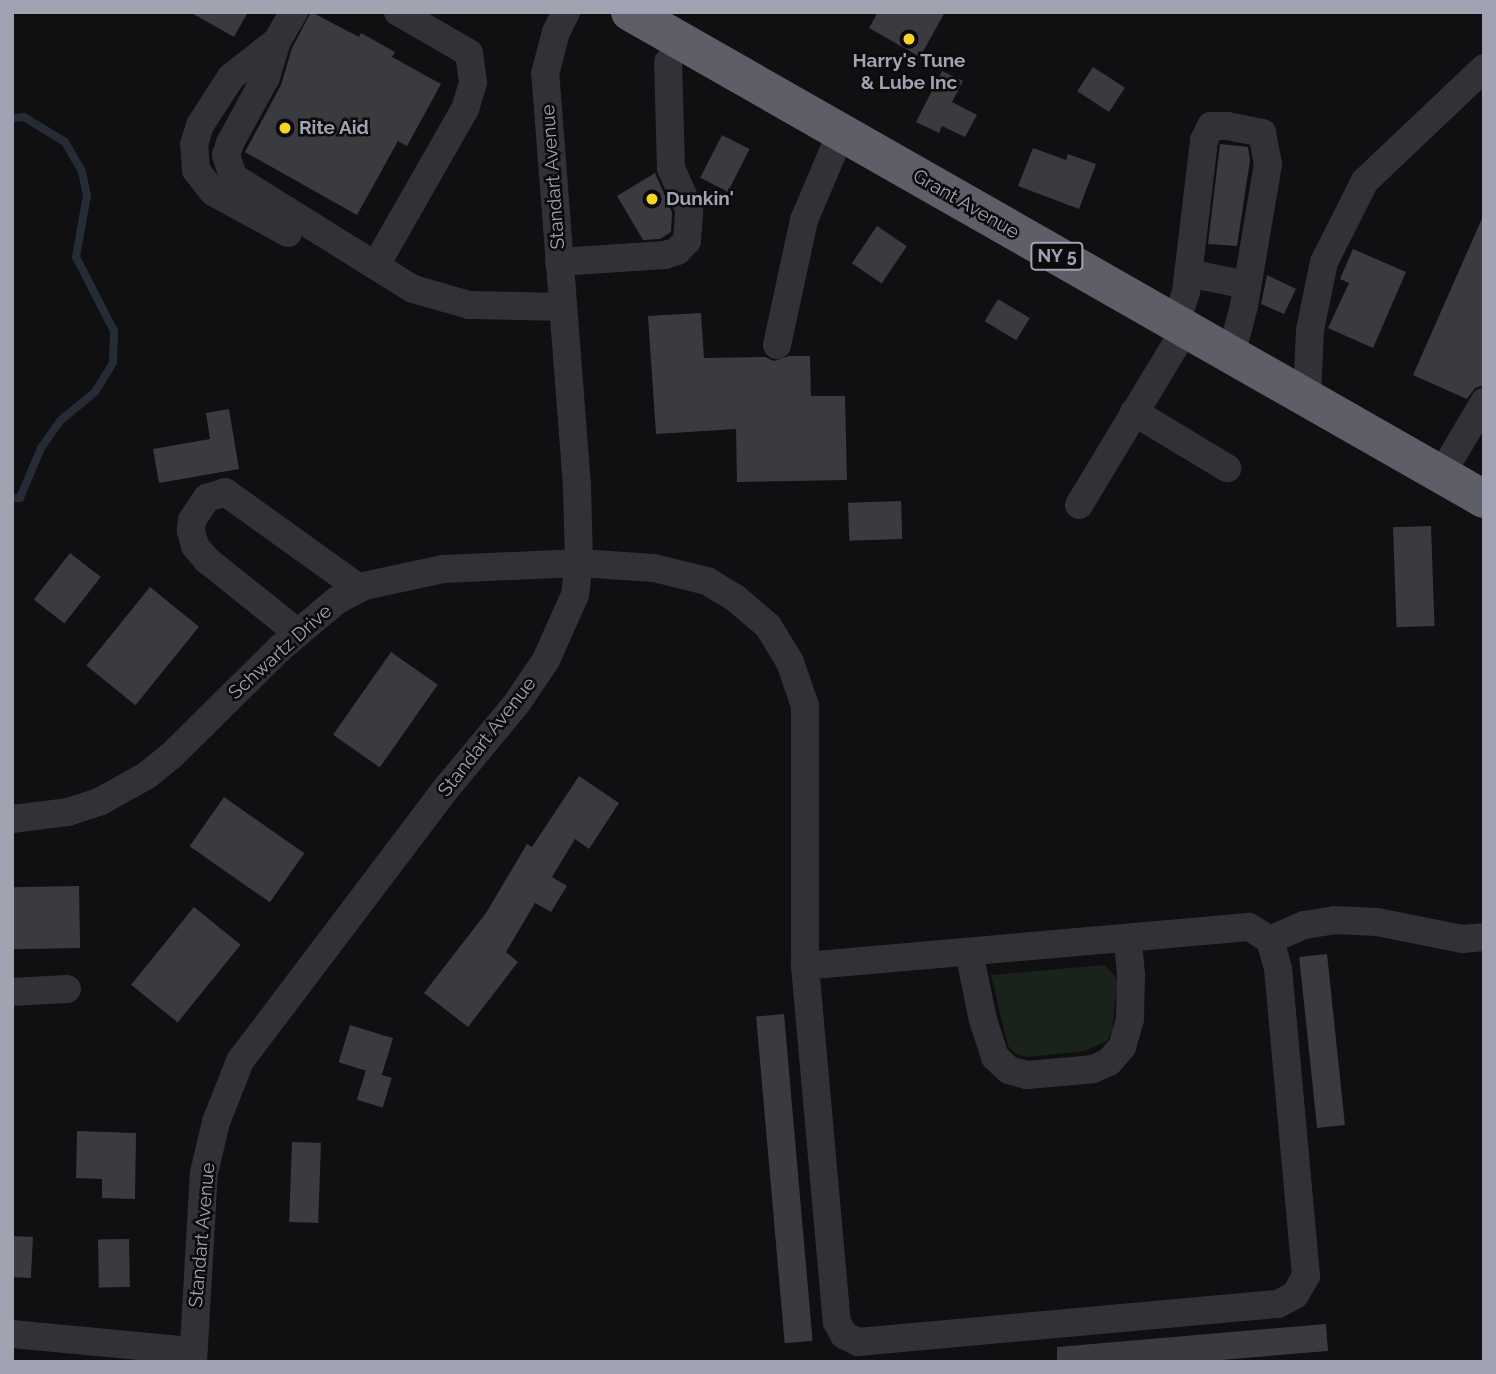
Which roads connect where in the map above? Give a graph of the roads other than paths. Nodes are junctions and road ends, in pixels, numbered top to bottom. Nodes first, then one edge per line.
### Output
1 (294, 12) edge
2 (398, 12) edge
3 (566, 12) edge
4 (630, 12) edge
5 (278, 41) junction
6 (668, 62) dead end
7 (1484, 68) edge
8 (841, 133) junction
9 (559, 262) junction
10 (376, 265) junction
11 (1188, 273) junction
12 (1247, 285) junction
13 (563, 307) junction
14 (1180, 326) junction
15 (777, 345) dead end
16 (1231, 355) junction
17 (1307, 398) junction
18 (1484, 401) edge
19 (1135, 412) junction
20 (1227, 468) dead end
21 (1441, 475) junction
22 (1484, 499) edge
23 (1079, 505) dead end
24 (579, 563) junction
25 (359, 588) junction
26 (298, 633) junction
27 (12, 820) edge
28 (1484, 937) edge
29 (1128, 938) junction
30 (1270, 940) junction
31 (969, 952) junction
32 (805, 966) junction
33 (67, 989) dead end
34 (12, 992) edge
35 (12, 1334) edge
36 (193, 1356) edge

1 - 5 street
2 - 10 street
3 - 9 street, Standart Avenue
4 - 8 highway, Grant Avenue / NY 5
5 - 10 street
5 - 10 street
6 - 9 street
7 - 17 street
8 - 14 highway, Grant Avenue / NY 5
8 - 15 street
9 - 13 street, Standart Avenue
10 - 13 street
11 - 12 street
11 - 12 street
11 - 14 street
12 - 16 street
13 - 24 street, Standart Avenue
14 - 16 highway, Grant Avenue / NY 5
14 - 19 street
16 - 17 highway, Grant Avenue / NY 5
17 - 21 highway, Grant Avenue / NY 5
18 - 21 street
19 - 20 street
19 - 23 street
21 - 22 highway, Grant Avenue / NY 5
24 - 25 street, Schwartz Drive
24 - 32 street, Schwartz Drive
24 - 36 street, Standart Avenue
25 - 26 street, Schwartz Drive
25 - 26 street
26 - 27 street, Schwartz Drive
28 - 30 street
29 - 30 street
29 - 31 street
29 - 31 street
30 - 32 street, Schwartz Drive
31 - 32 street
33 - 34 street
35 - 36 street

